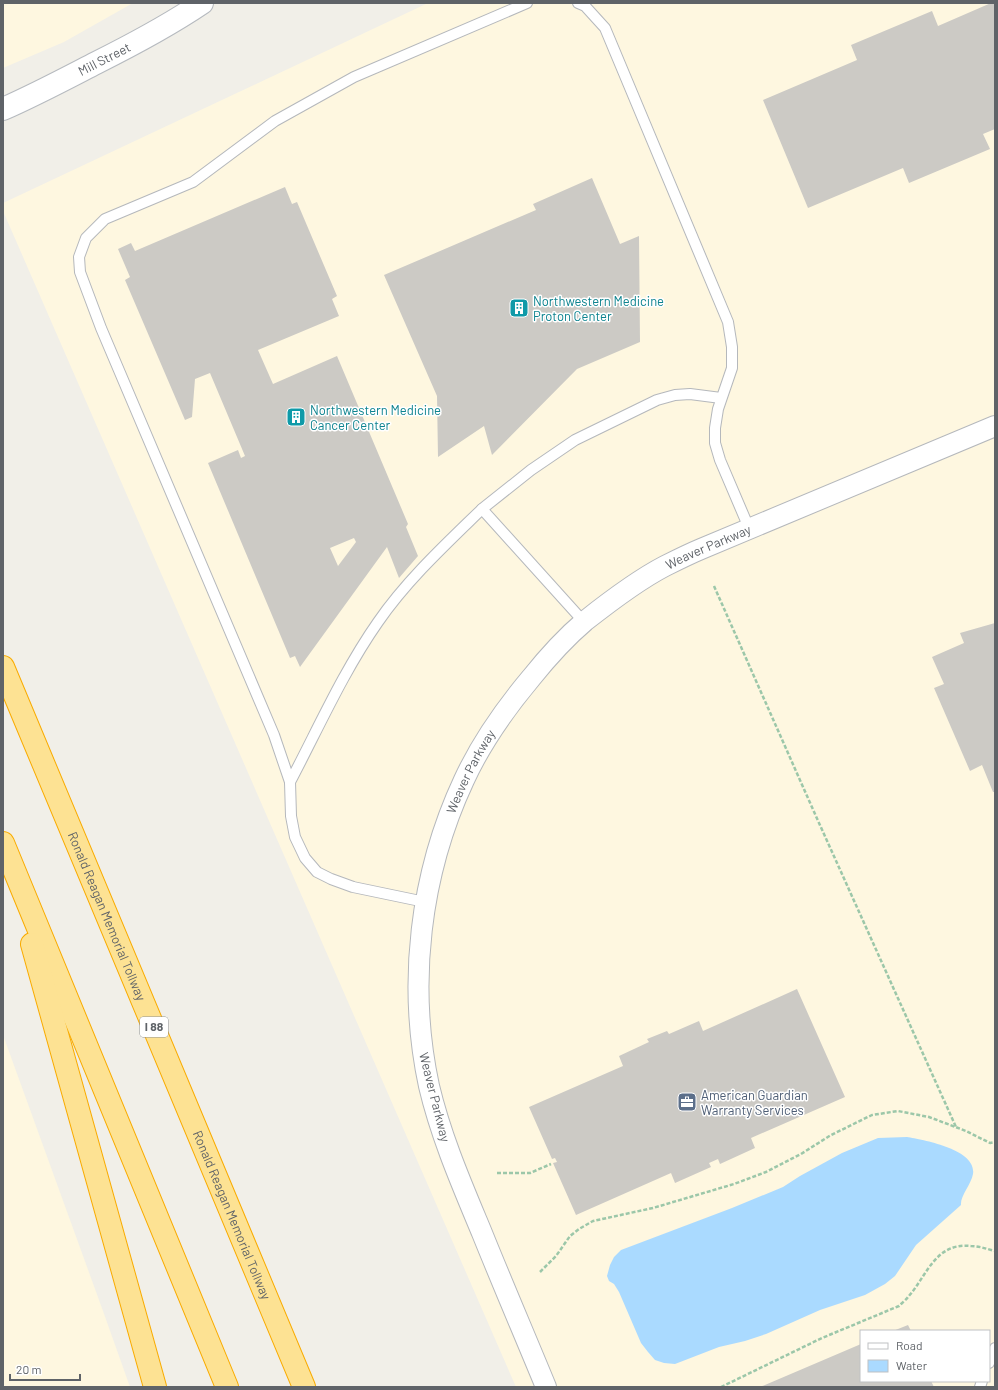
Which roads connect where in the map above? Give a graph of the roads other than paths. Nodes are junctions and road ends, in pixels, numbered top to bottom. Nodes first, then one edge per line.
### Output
1 (202, 3) edge
2 (527, 3) edge
3 (578, 3) edge
4 (3, 109) edge
5 (721, 398) junction
6 (995, 426) edge
7 (482, 508) junction
8 (749, 528) junction
9 (584, 622) junction
10 (3, 667) edge
11 (290, 782) junction
12 (4, 845) edge
13 (425, 902) junction
14 (277, 1321) junction
15 (995, 1348) edge
16 (990, 1360) edge
17 (155, 1387) edge
18 (226, 1387) edge
19 (304, 1387) edge
20 (315, 1387) edge
21 (546, 1387) edge

1 - 4 main road, Mill Street
2 - 11 lane
3 - 5 lane
5 - 7 lane
5 - 8 lane
6 - 8 street, Weaver Parkway
7 - 9 lane
7 - 11 lane
8 - 9 street, Weaver Parkway
9 - 13 street, Weaver Parkway
10 - 14 highway, Ronald Reagan Memorial Tollway / I 88
11 - 13 lane
12 - 17 highway
12 - 18 highway
13 - 21 street, Weaver Parkway
14 - 19 highway, Ronald Reagan Memorial Tollway / I 88
14 - 20 highway
15 - 16 lane

